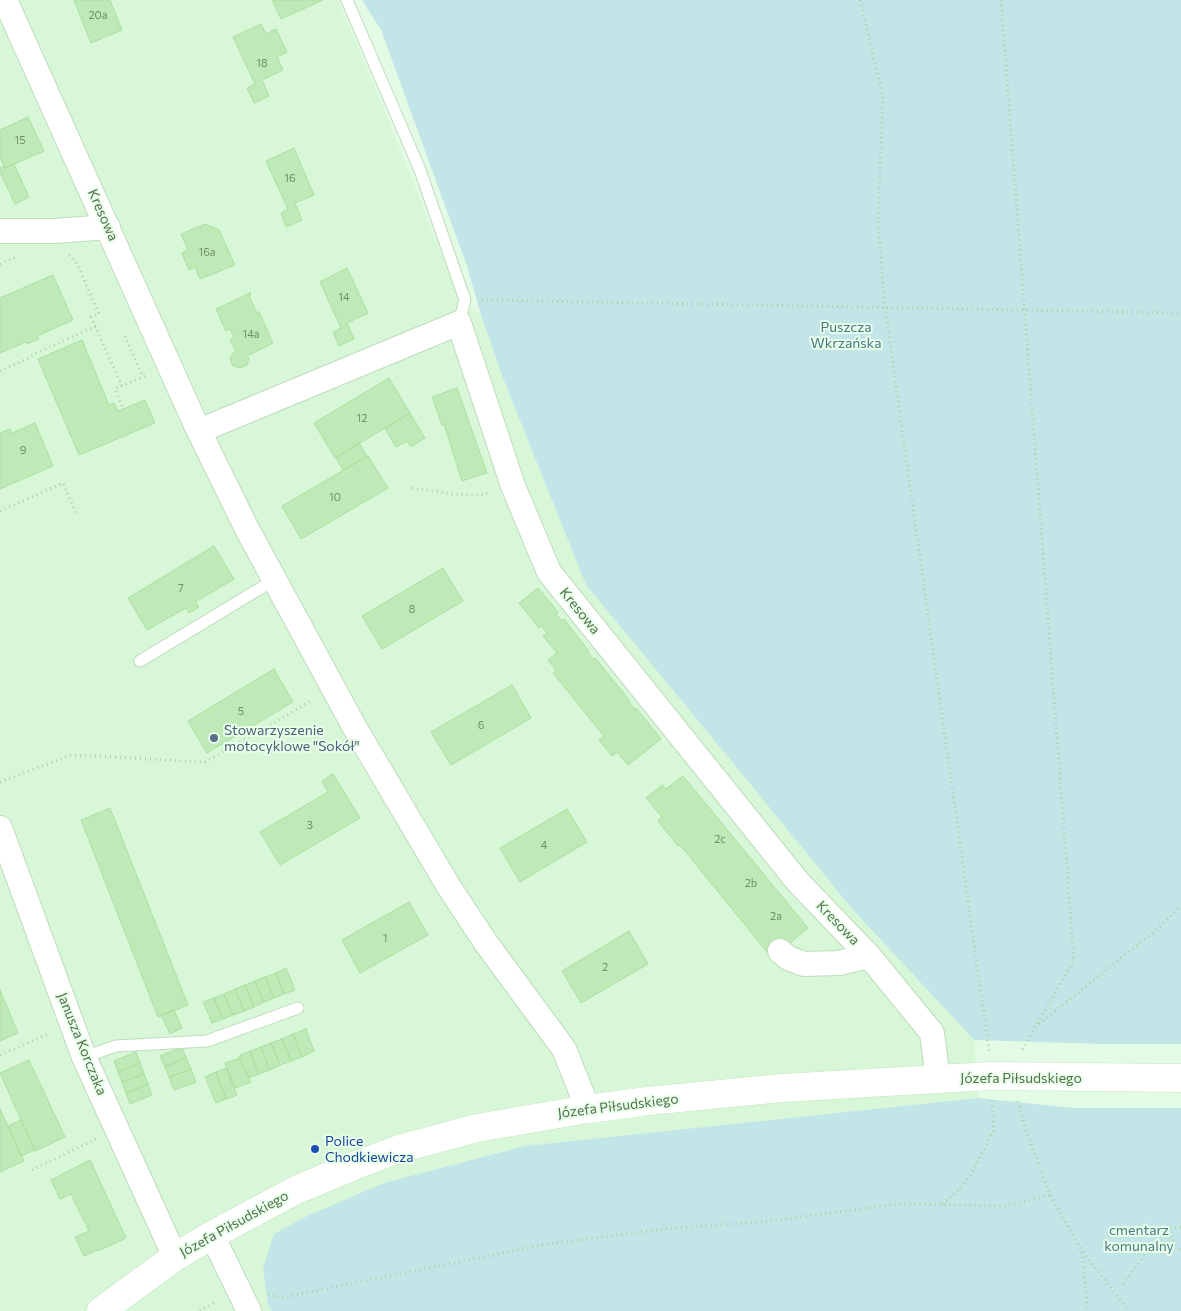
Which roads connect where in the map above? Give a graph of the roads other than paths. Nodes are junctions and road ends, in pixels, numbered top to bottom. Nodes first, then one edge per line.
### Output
1 (6, 0) edge
2 (347, 0) edge
3 (108, 227) junction
4 (0, 231) edge
5 (459, 323) junction
6 (199, 431) junction
7 (274, 580) junction
8 (140, 661) dead end
9 (0, 828) edge
10 (780, 951) dead end
11 (869, 956) junction
12 (298, 1008) dead end
13 (84, 1057) junction
14 (1181, 1078) edge
15 (938, 1079) junction
16 (588, 1109) junction
17 (212, 1234) junction
18 (174, 1257) junction
19 (101, 1311) edge
20 (249, 1311) edge

1 - 3 street, Kresowa
2 - 5 lane
3 - 4 street
3 - 6 street, Kresowa
5 - 6 street
5 - 11 street, Kresowa
6 - 7 street, Kresowa
7 - 8 lane
7 - 16 street, Kresowa
9 - 13 street, Janusza Korczaka
10 - 11 street
11 - 15 street, Kresowa
12 - 13 lane
13 - 18 street, Janusza Korczaka
14 - 15 street, Józefa Piłsudskiego
15 - 16 street, Józefa Piłsudskiego
16 - 17 street, Józefa Piłsudskiego
17 - 18 street, Józefa Piłsudskiego
17 - 20 street
18 - 19 street, Józefa Piłsudskiego

